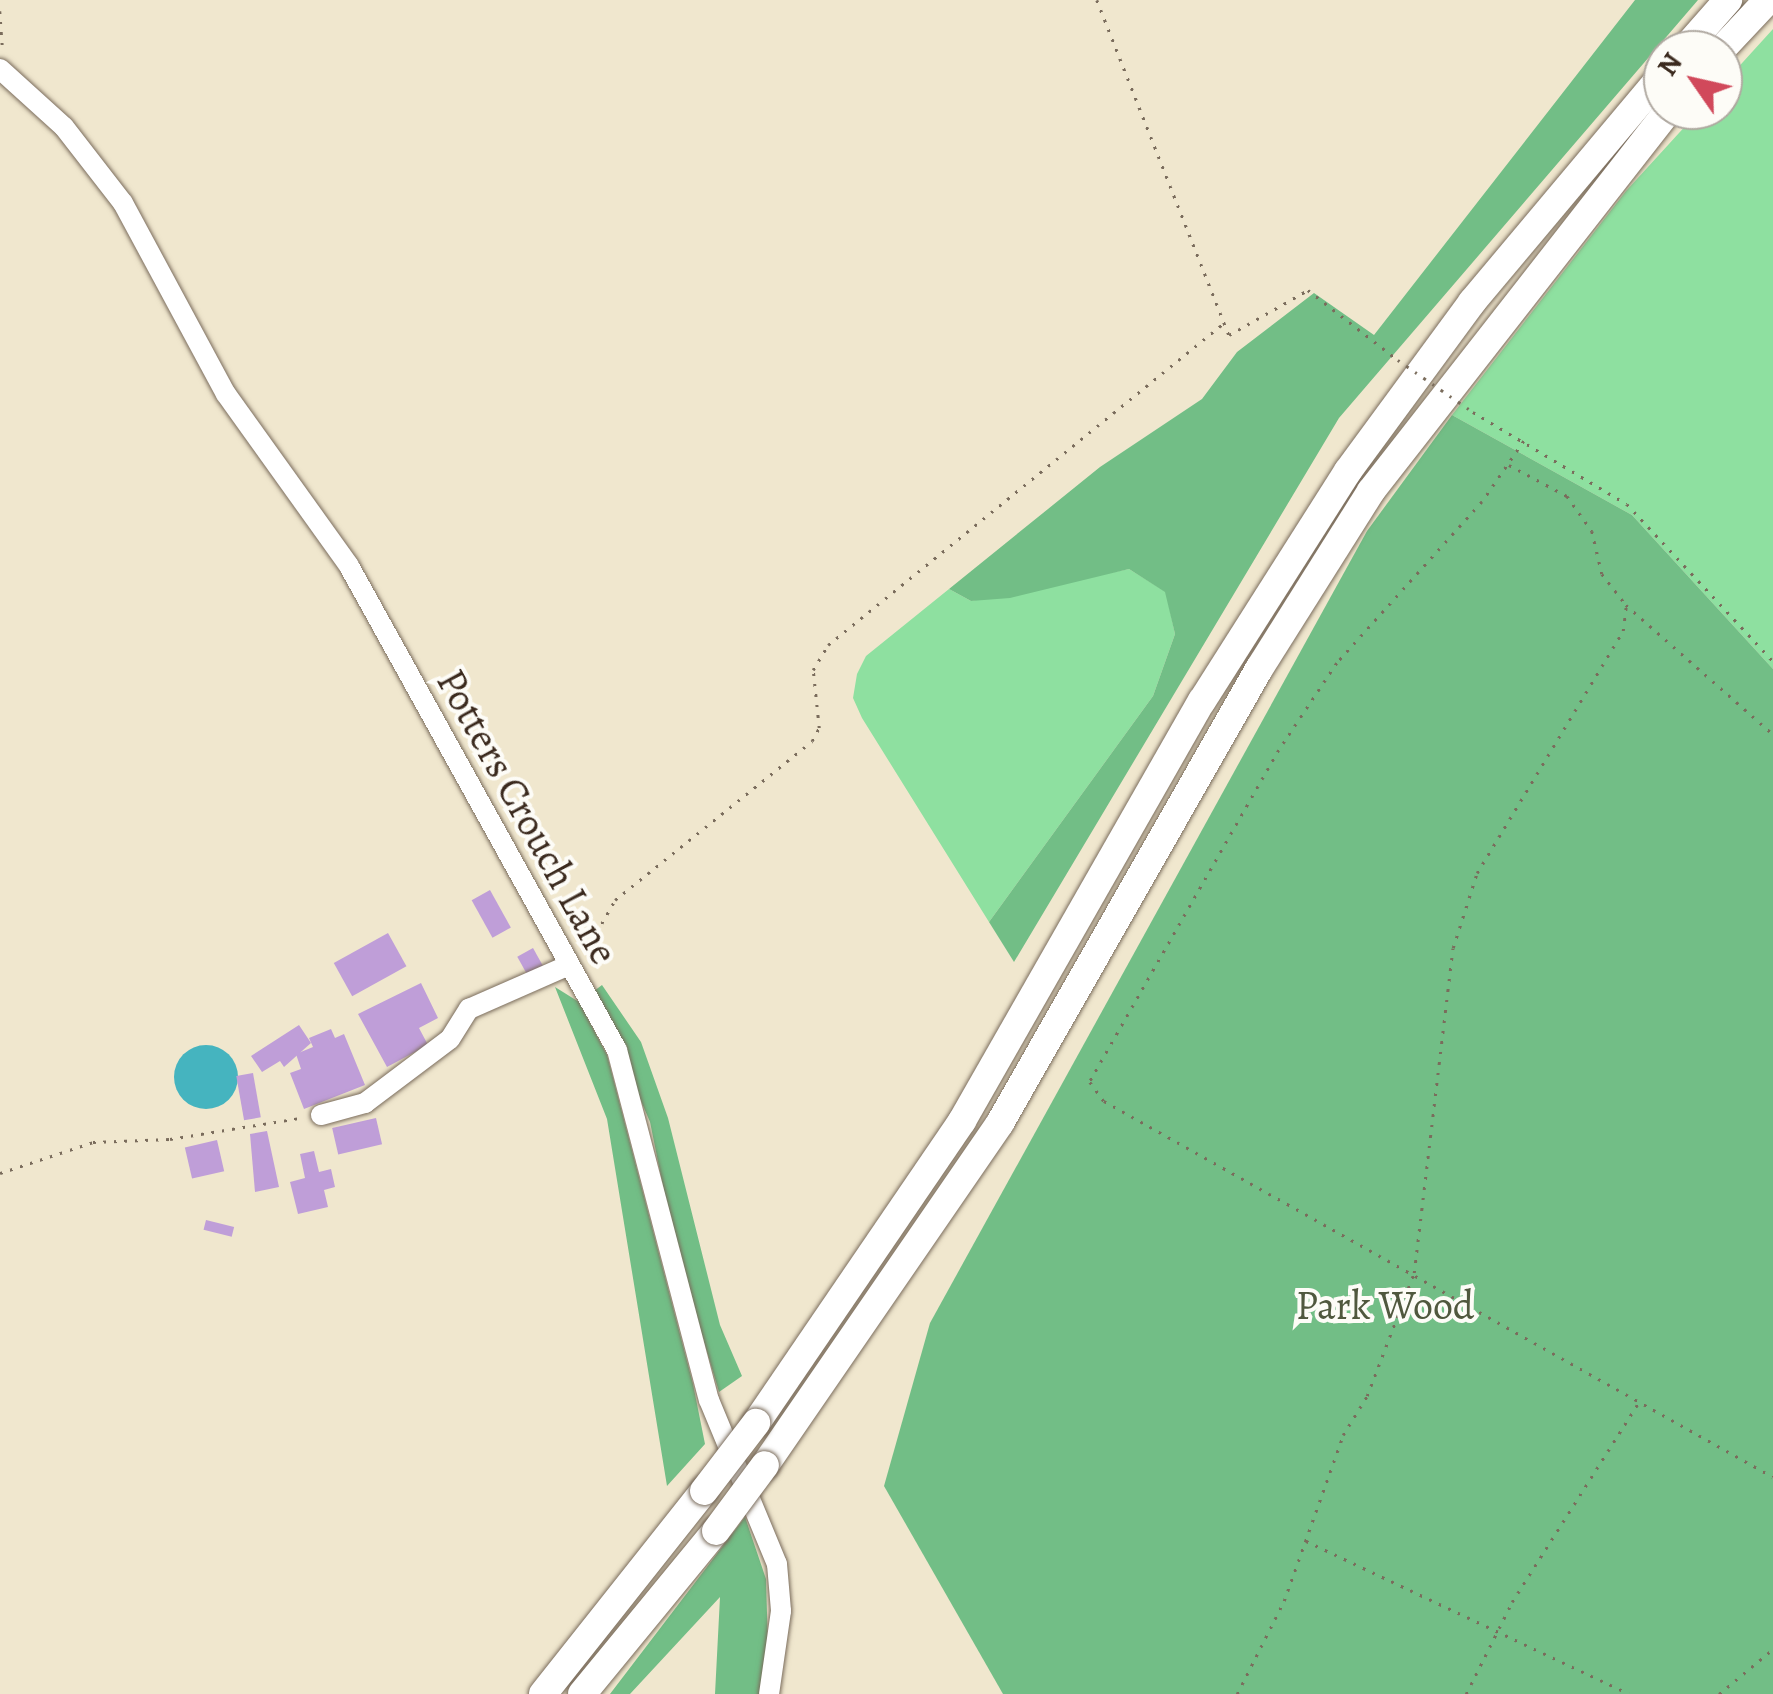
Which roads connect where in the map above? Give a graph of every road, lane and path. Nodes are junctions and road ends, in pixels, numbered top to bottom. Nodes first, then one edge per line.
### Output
1 (1097, 0) edge
2 (1728, 0) edge
3 (1768, 0) edge
4 (0, 10) edge
5 (1702, 30) edge
6 (1740, 30) edge
7 (2, 70) edge
8 (1643, 98) edge
9 (1653, 130) edge
10 (1224, 322) junction
11 (1524, 440) junction
12 (1508, 464) junction
13 (1626, 604) junction
14 (1773, 661) edge
15 (1773, 734) edge
16 (569, 965) junction
17 (321, 1114) joint
18 (0, 1173) edge
19 (1414, 1274) junction
20 (1641, 1398) junction
21 (1773, 1477) edge
22 (1306, 1541) junction
23 (1498, 1631) junction
24 (1773, 1649) edge
25 (543, 1694) edge
26 (582, 1694) edge
27 (769, 1694) edge
28 (1236, 1694) edge
29 (1466, 1694) edge
30 (1629, 1694) edge
31 (1718, 1694) edge

1 - 10 path
2 - 5 highway
3 - 6 highway
4 - 7 path
7 - 16 street, Potters Crouch Lane
8 - 25 highway, bridge
9 - 26 highway, bridge
10 - 11 path, bridge
10 - 16 path
11 - 12 path
11 - 14 path
12 - 13 path
12 - 19 path
13 - 15 path
13 - 19 path
16 - 17 street
16 - 27 street, Potters Crouch Lane
17 - 18 path
19 - 20 path
19 - 22 path
20 - 21 path
20 - 23 path
22 - 23 path
22 - 28 path
23 - 29 path
23 - 30 path
24 - 31 path

